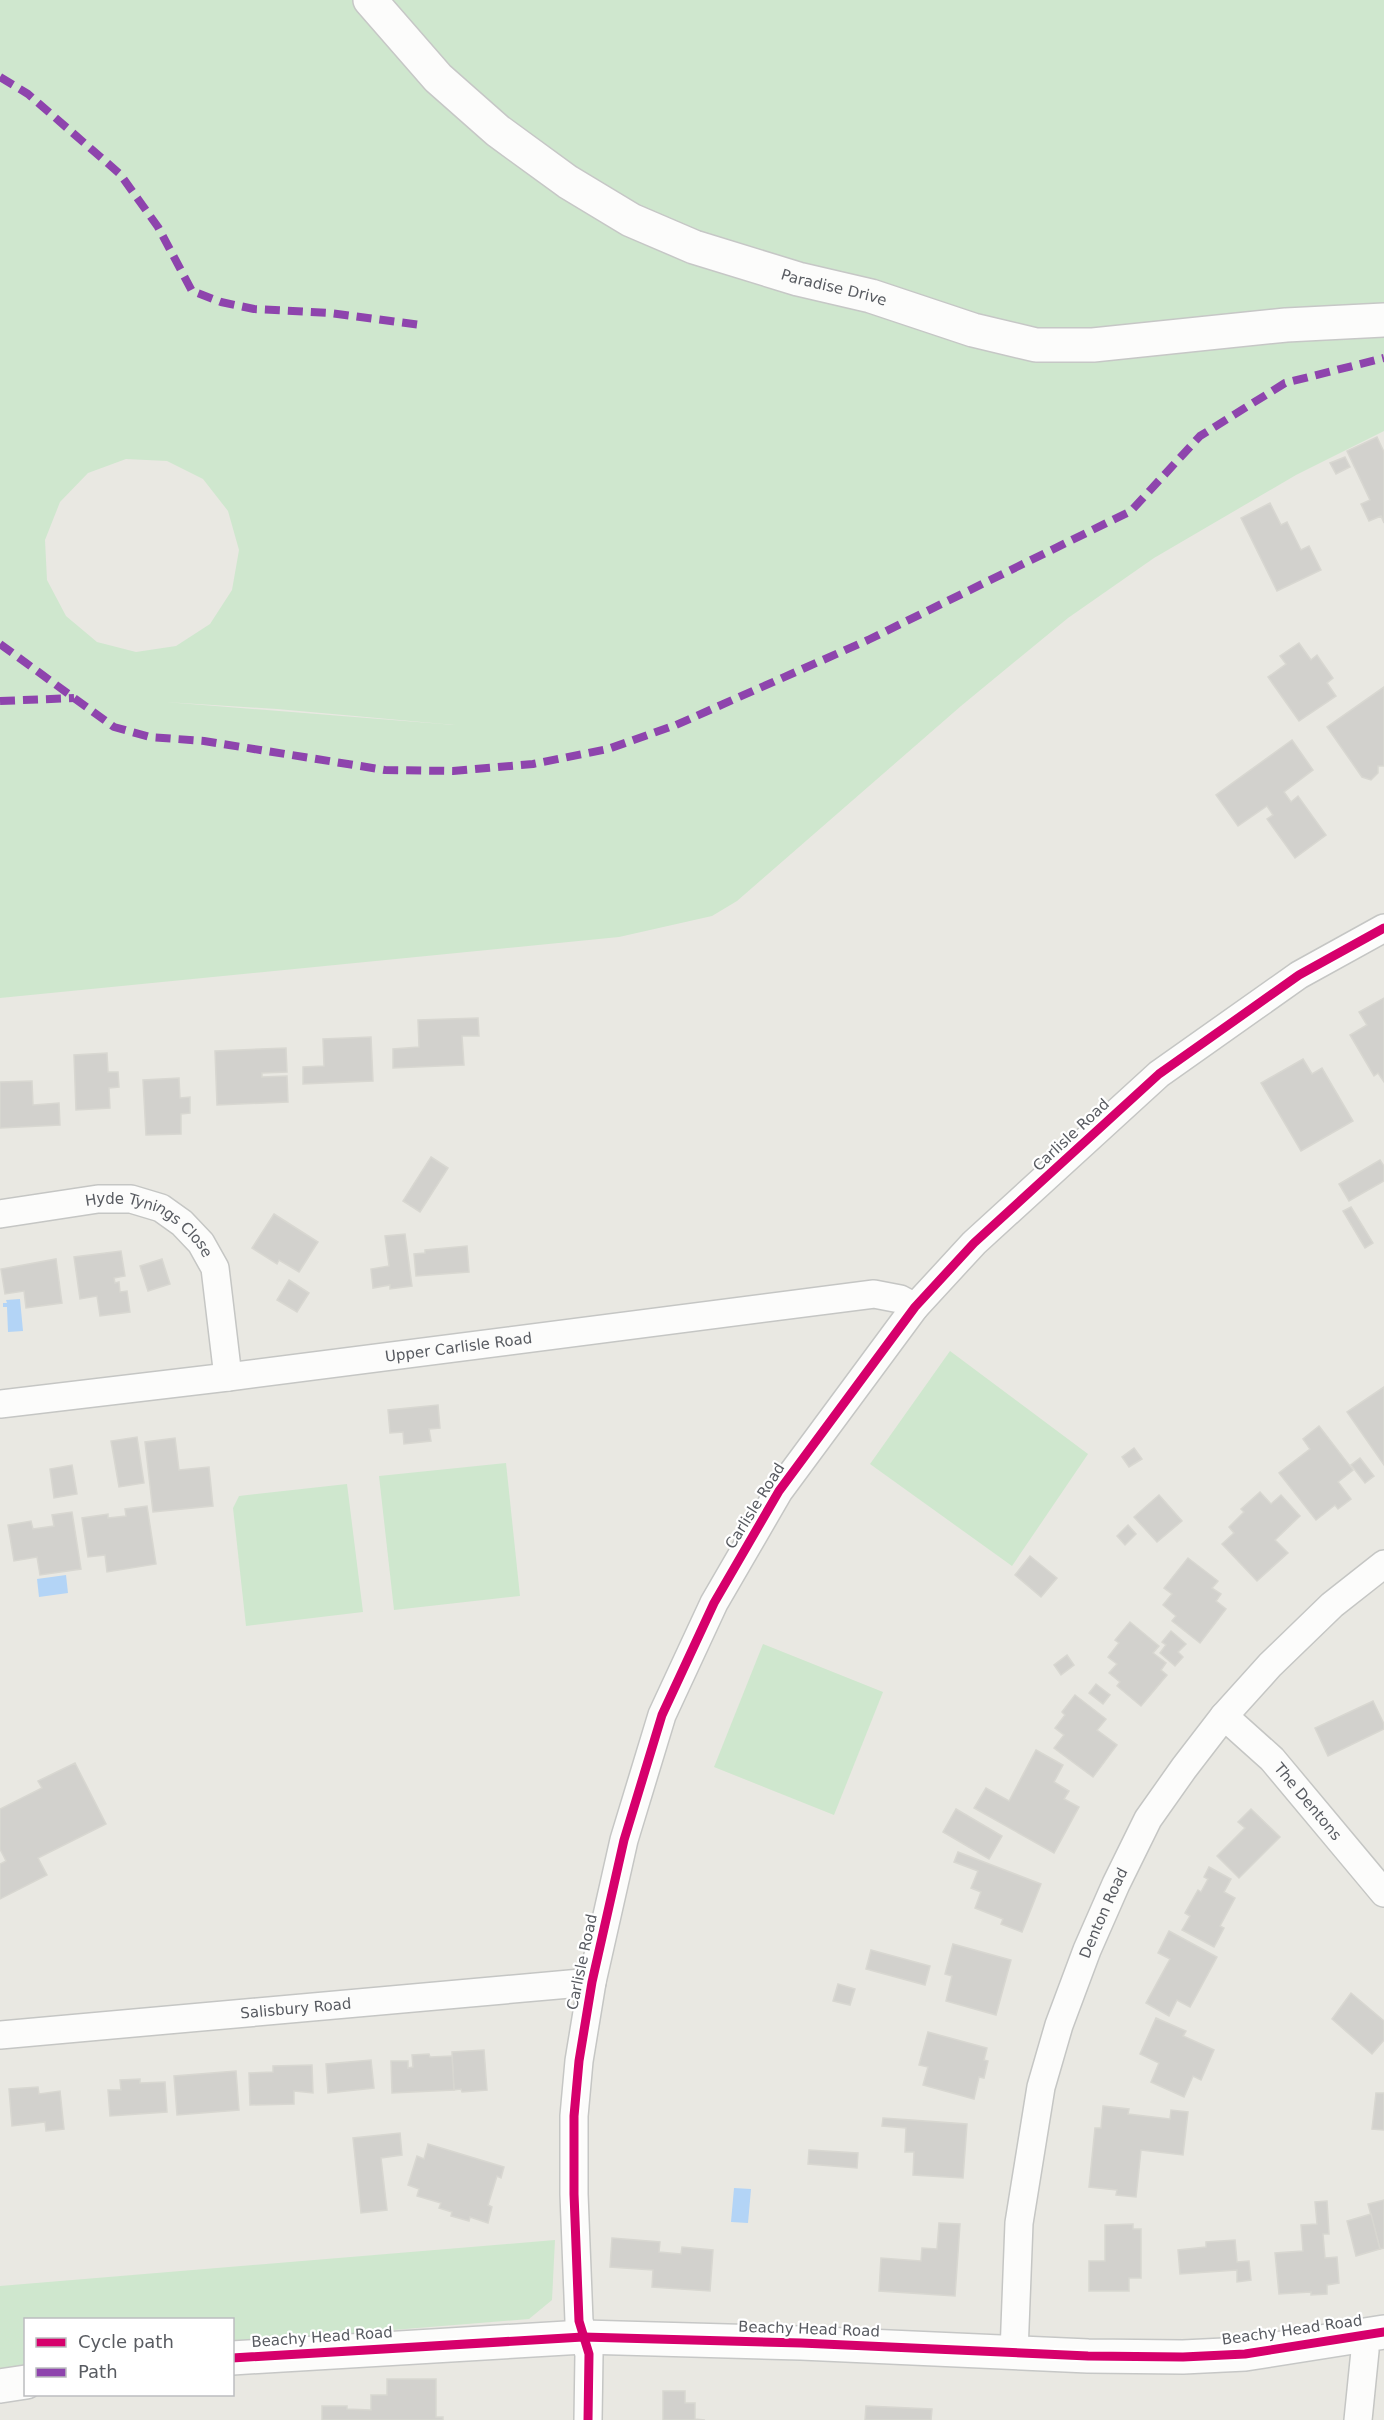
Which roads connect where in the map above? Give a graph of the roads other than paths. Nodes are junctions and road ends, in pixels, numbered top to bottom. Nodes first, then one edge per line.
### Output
1 (370, 0) edge
2 (1384, 320) edge
3 (1384, 927) edge
4 (0, 1214) edge
5 (915, 1307) junction
6 (228, 1377) junction
7 (0, 1404) edge
8 (1384, 1564) edge
9 (1224, 1716) junction
10 (1384, 1893) edge
11 (592, 1982) junction
12 (0, 2035) edge
13 (1374, 2334) edge
14 (583, 2337) junction
15 (1014, 2353) junction
16 (234, 2358) edge
17 (24, 2382) edge
18 (0, 2386) edge
19 (588, 2420) edge
20 (1358, 2420) edge

1 - 2 street, Paradise Drive
3 - 5 street, Carlisle Road
4 - 6 street, Hyde Tynings Close
5 - 6 street, Upper Carlisle Road
5 - 11 street, Carlisle Road
6 - 7 street, Upper Carlisle Road
8 - 9 street, Denton Road
9 - 10 street, The Dentons
9 - 15 street, Denton Road
11 - 12 street, Salisbury Road
11 - 14 street, Carlisle Road
13 - 15 street, Beachy Head Road
13 - 20 street
14 - 15 street, Beachy Head Road
14 - 16 street, Beachy Head Road
14 - 19 street, Carlisle Road
17 - 18 street

